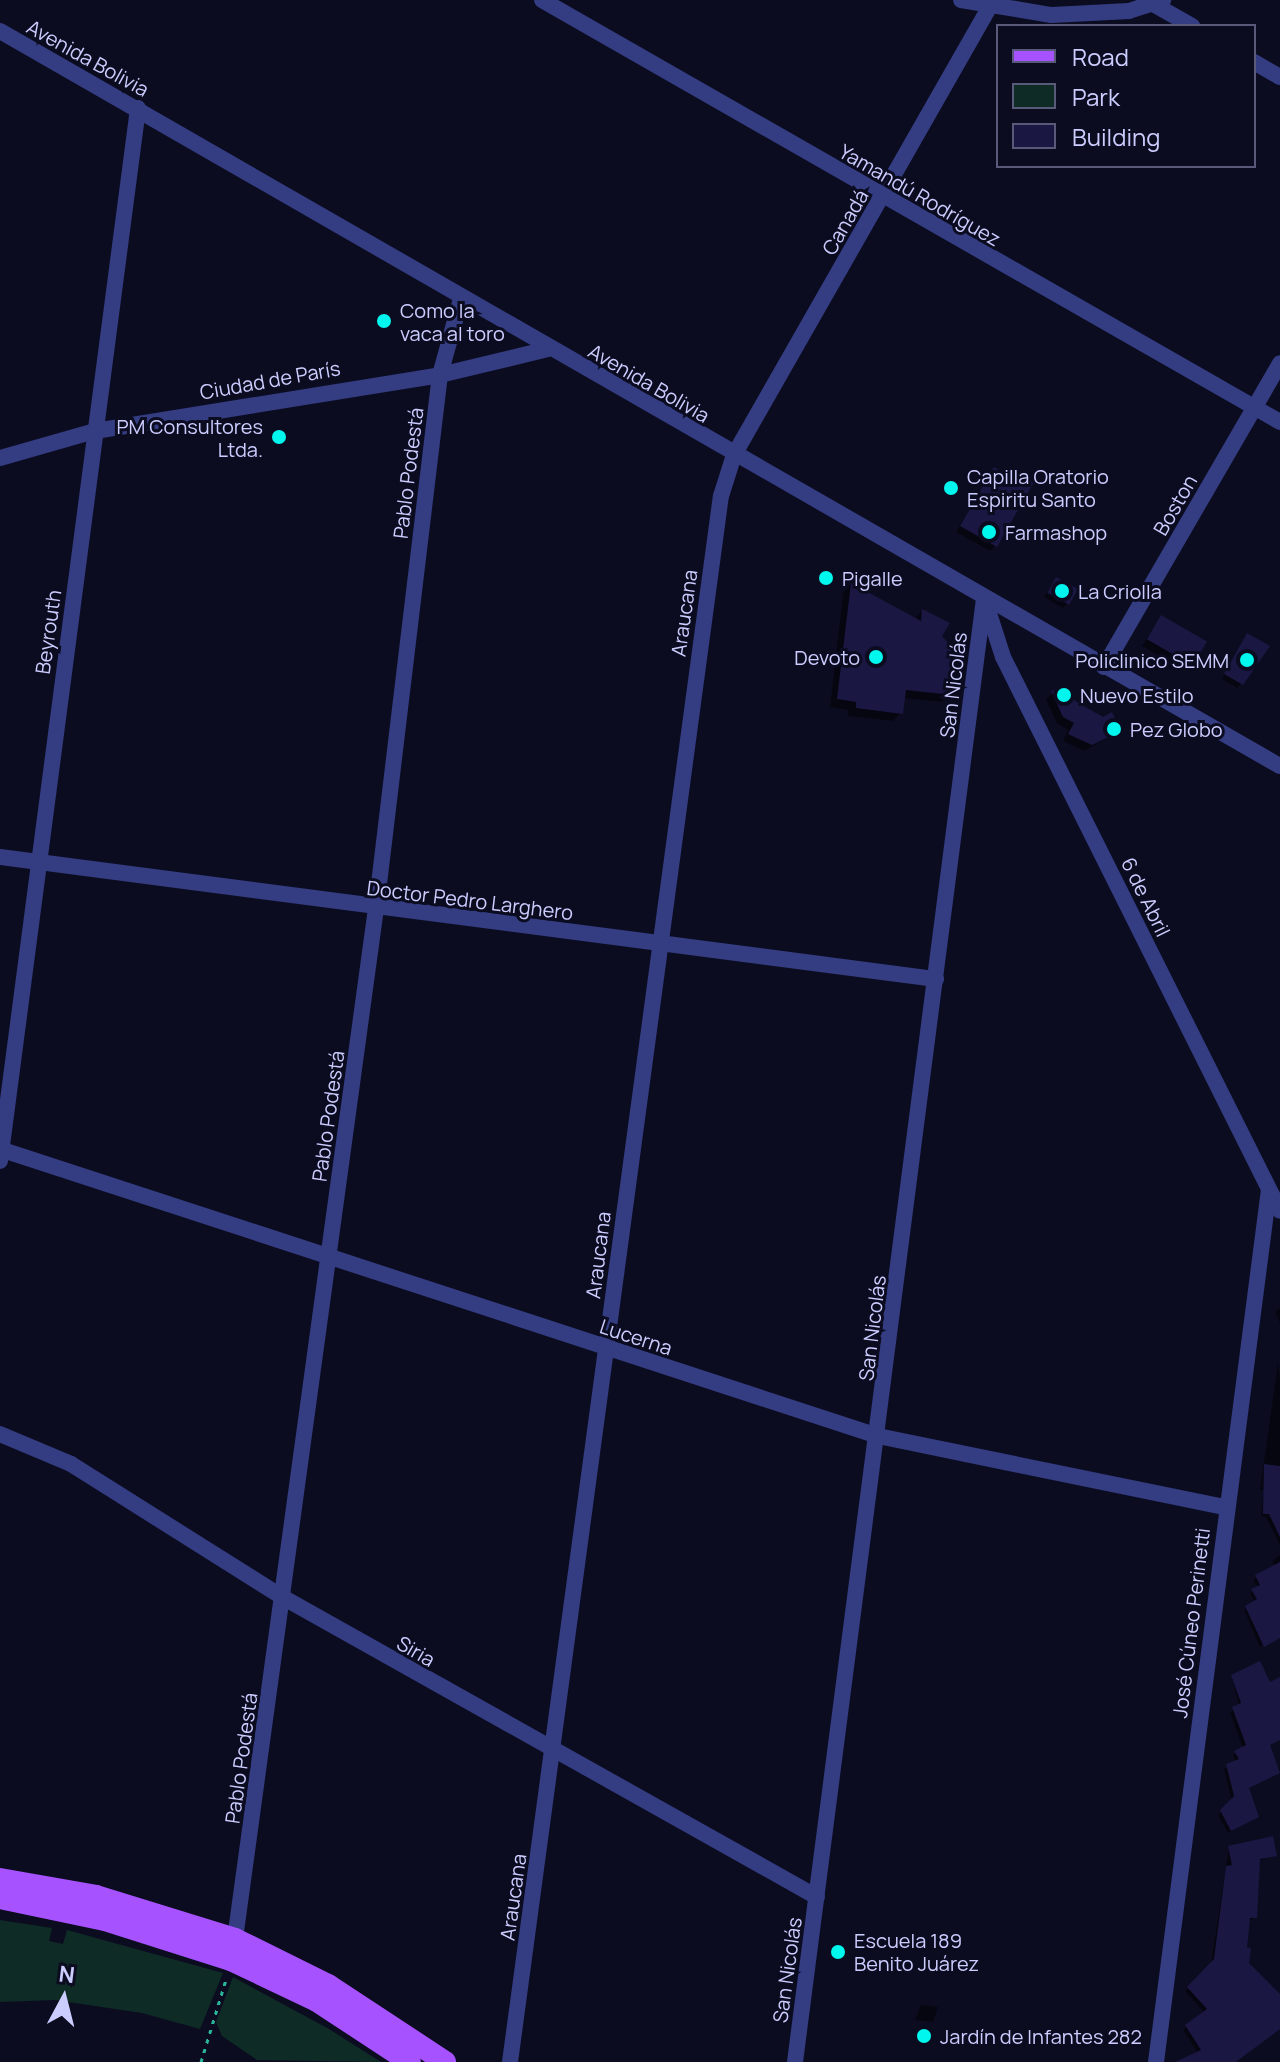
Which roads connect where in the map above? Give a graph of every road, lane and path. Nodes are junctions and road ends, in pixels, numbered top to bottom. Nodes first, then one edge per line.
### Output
1 (542, 0) edge
2 (961, 0) edge
3 (1159, 2) edge
4 (989, 8) junction
5 (1189, 24) edge
6 (0, 31) edge
7 (1256, 63) edge
8 (1280, 77) edge
9 (138, 108) junction
10 (883, 197) junction
11 (461, 299) junction
12 (548, 349) junction
13 (1280, 363) edge
14 (440, 375) junction
15 (1254, 407) junction
16 (1280, 422) edge
17 (95, 431) junction
18 (734, 455) junction
19 (0, 458) edge
20 (984, 598) junction
21 (1104, 667) junction
22 (1280, 766) edge
23 (0, 857) edge
24 (37, 862) junction
25 (376, 909) junction
26 (659, 945) junction
27 (936, 979) junction
28 (0, 1153) edge
29 (1276, 1189) edge
30 (1280, 1211) edge
31 (329, 1257) junction
32 (606, 1348) junction
33 (0, 1434) edge
34 (878, 1436) junction
35 (1225, 1507) junction
36 (284, 1598) junction
37 (552, 1753) junction
38 (0, 1879) edge
39 (817, 1897) junction
40 (0, 1898) edge
41 (233, 1949) junction
42 (201, 2062) edge
43 (410, 2062) edge
44 (445, 2062) edge
45 (510, 2062) edge
46 (795, 2062) edge
47 (1156, 2062) edge

1 - 10 street, Yamandú Rodríguez
2 - 4 street
3 - 4 street
3 - 5 street
4 - 10 street, Canadá
6 - 9 street, Avenida Bolivia
7 - 8 street
9 - 11 street, Avenida Bolivia
9 - 17 street, Beyrouth
10 - 15 street, Yamandú Rodríguez
10 - 18 street, Canadá
11 - 12 street, Avenida Bolivia
11 - 14 street, Pablo Podestá
12 - 14 street, Ciudad de París
12 - 18 street, Avenida Bolivia
13 - 15 street, Boston
14 - 17 street, Ciudad de París
14 - 25 street, Pablo Podestá
15 - 16 street, Yamandú Rodríguez
15 - 21 street, Boston
17 - 19 street, Ciudad de París
17 - 24 street, Beyrouth
18 - 20 street, Avenida Bolivia
18 - 26 street, Araucana
20 - 21 street, Avenida Bolivia
20 - 27 street, San Nicolás
20 - 29 street, 6 de Abril
21 - 22 street, Avenida Bolivia
23 - 24 street, Doctor Pedro Larghero
24 - 25 street, Doctor Pedro Larghero
24 - 28 street, Beyrouth
25 - 26 street, Doctor Pedro Larghero
25 - 31 street, Pablo Podestá
26 - 27 street, Doctor Pedro Larghero
26 - 32 street, Araucana
27 - 34 street, San Nicolás
28 - 31 street, Lucerna
29 - 30 street, 6 de Abril
29 - 35 street, José Cúneo Perinetti
31 - 32 street, Lucerna
31 - 36 street, Pablo Podestá
32 - 34 street, Lucerna
32 - 37 street, Araucana
33 - 36 street, Siria
34 - 35 street, Lucerna
34 - 39 street, San Nicolás
35 - 47 street, José Cúneo Perinetti
36 - 37 street, Siria
36 - 41 street, Pablo Podestá
37 - 39 street, Siria
37 - 45 street, Araucana
38 - 41 main road
39 - 46 street, San Nicolás
40 - 41 main road
41 - 42 path
41 - 43 main road
41 - 44 main road

